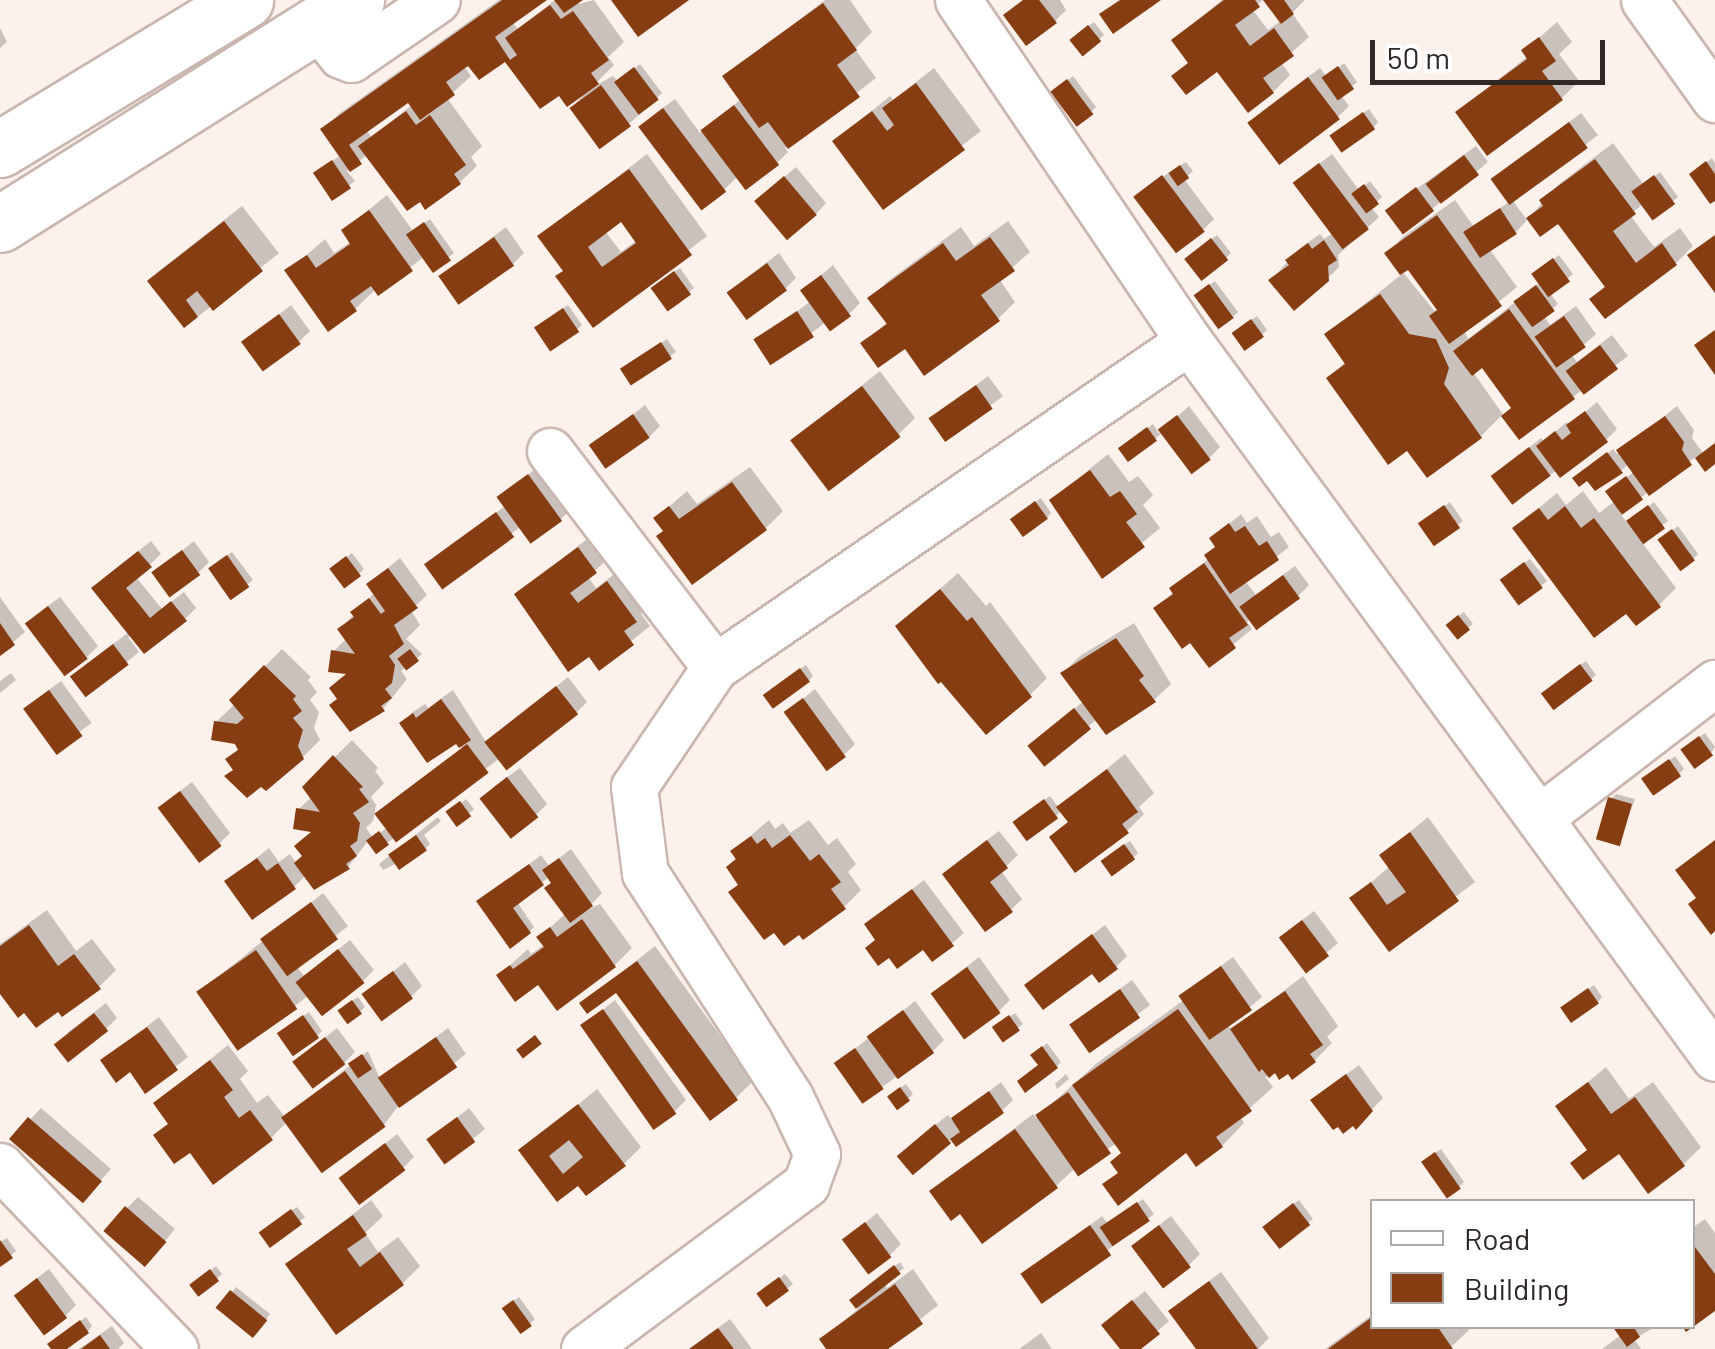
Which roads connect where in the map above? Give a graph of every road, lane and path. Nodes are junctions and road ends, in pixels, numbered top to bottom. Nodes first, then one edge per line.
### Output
1 (245, 0) edge
2 (437, 0) edge
3 (958, 0) edge
4 (1644, 0) edge
5 (337, 13) edge
6 (1715, 100) edge
7 (0, 149) edge
8 (0, 224) edge
9 (1189, 340) junction
10 (550, 452) dead end
11 (715, 667) junction
12 (1715, 683) edge
13 (1539, 818) junction
14 (1715, 1058) edge
15 (0, 1166) edge
16 (174, 1349) edge
17 (584, 1349) edge

1 - 7 main road
2 - 5 street
3 - 9 street
4 - 6 street
5 - 8 main road
9 - 11 street
9 - 13 street
10 - 11 street
11 - 17 street
12 - 13 street
13 - 14 street
15 - 16 street

